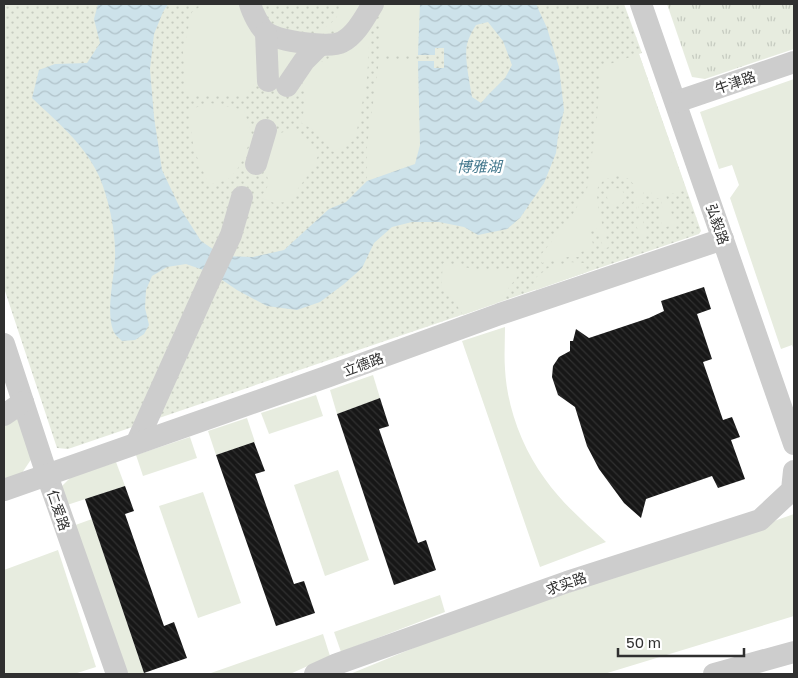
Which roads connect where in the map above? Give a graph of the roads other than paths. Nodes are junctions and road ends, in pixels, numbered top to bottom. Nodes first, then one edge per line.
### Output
1 (250, 4) edge
2 (374, 4) edge
3 (641, 4) edge
4 (266, 33) junction
5 (320, 45) junction
6 (794, 62) edge
7 (676, 102) junction
8 (266, 130) dead end
9 (256, 164) dead end
10 (242, 197) dead end
11 (723, 239) junction
12 (4, 344) edge
13 (23, 402) junction
14 (4, 415) edge
15 (137, 442) junction
16 (794, 444) edge
17 (794, 471) edge
18 (47, 475) junction
19 (4, 490) edge
20 (794, 652) edge
21 (117, 674) edge
22 (315, 674) edge
23 (714, 674) edge

1 - 4 street
2 - 5 street
3 - 7 street, 弘毅路
4 - 5 street
4 - 5 street
6 - 7 street, 牛津路
7 - 11 street, 弘毅路
8 - 9 street
10 - 15 street
11 - 15 street, 立德路
11 - 16 street, 弘毅路
12 - 13 street, 仁爱路
13 - 14 street
13 - 18 street, 仁爱路
15 - 18 street, 立德路
17 - 22 street, 求实路
18 - 19 street, 立德路
18 - 21 street, 仁爱路
20 - 23 street

